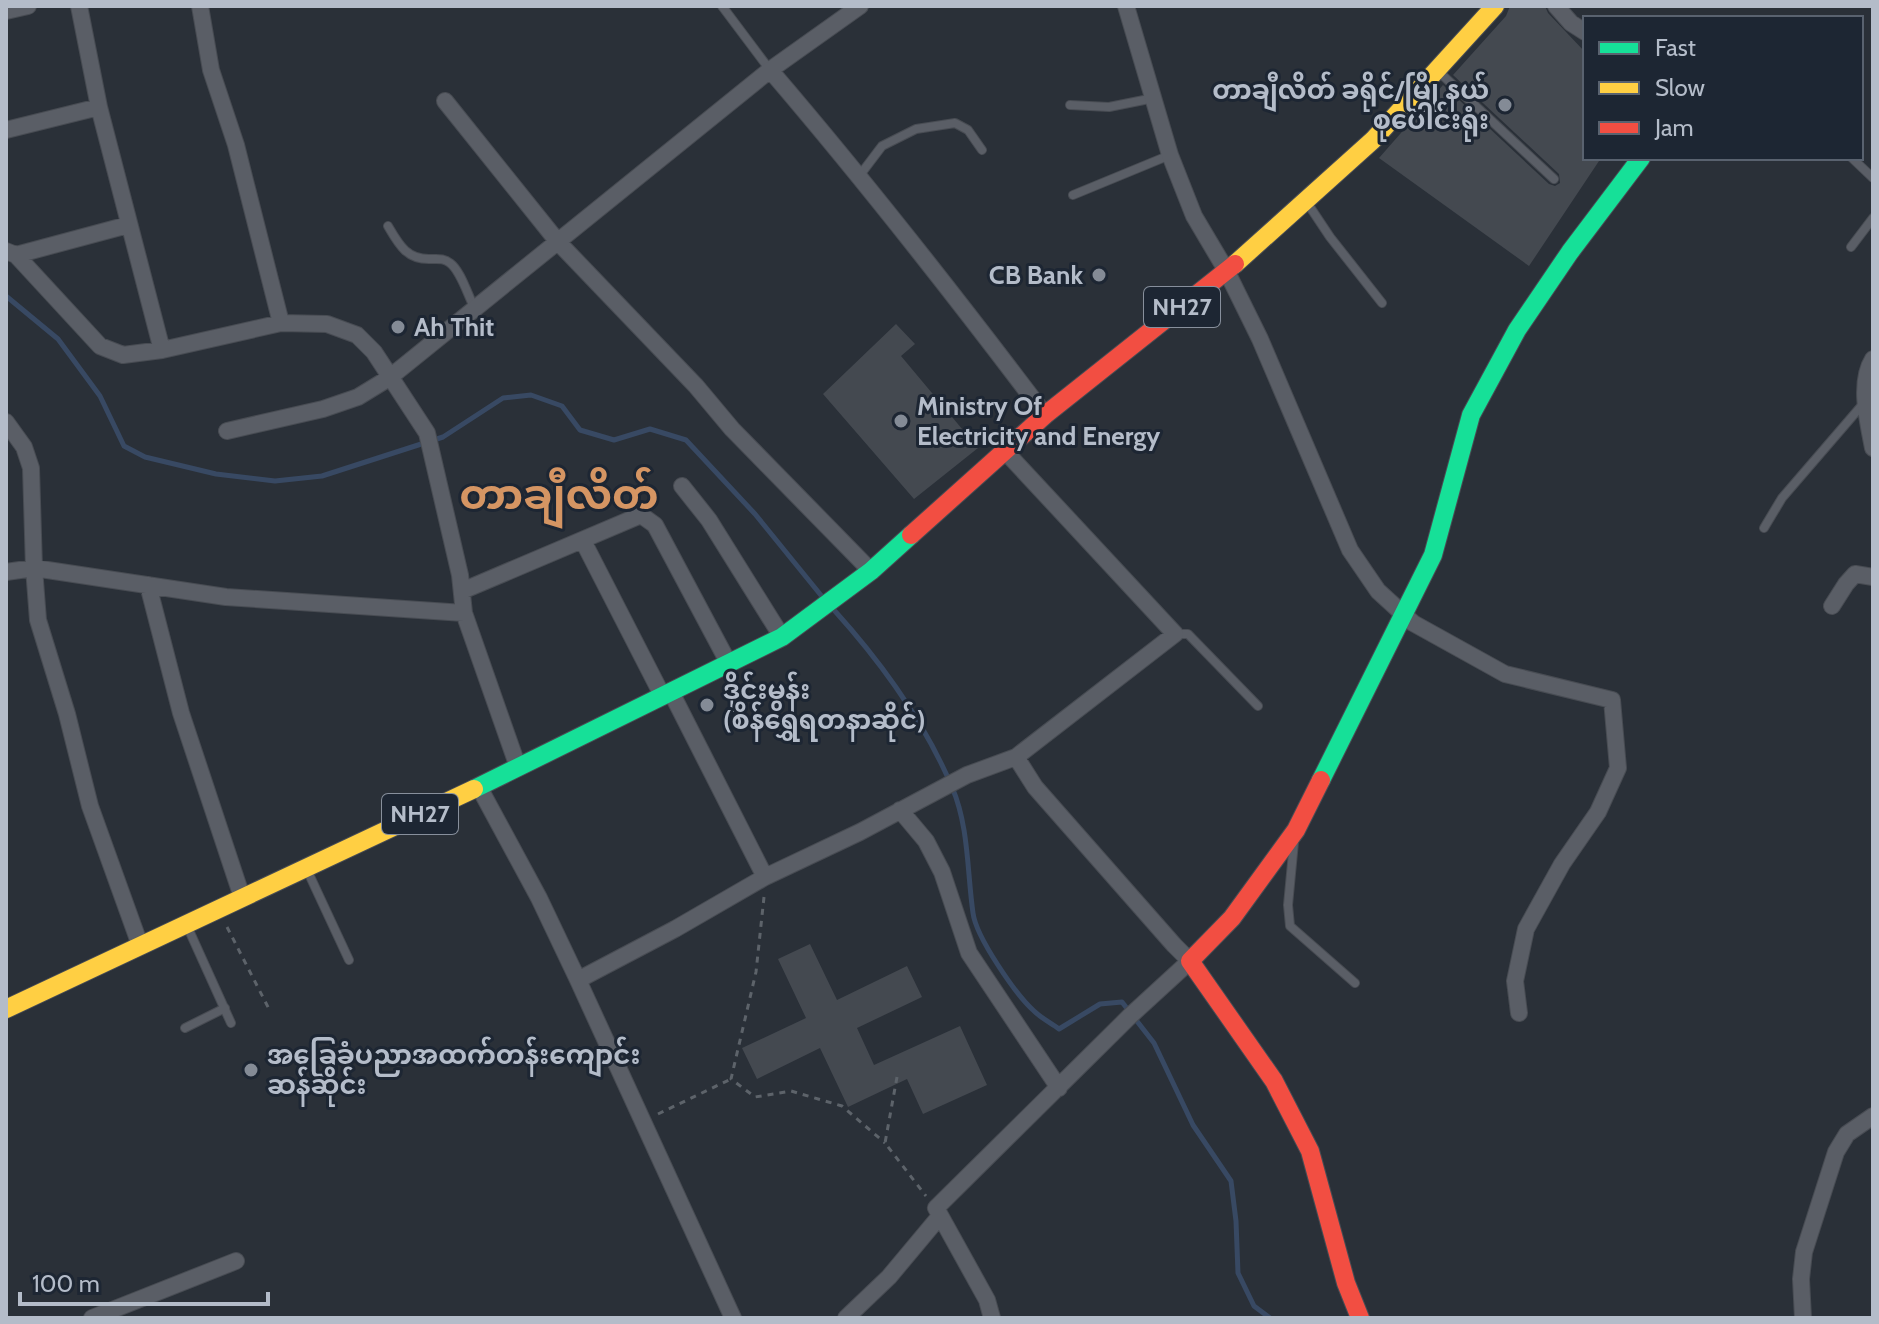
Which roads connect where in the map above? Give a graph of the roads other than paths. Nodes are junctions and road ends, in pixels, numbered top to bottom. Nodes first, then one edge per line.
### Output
1 (28, 6) edge
2 (79, 6) edge
3 (200, 6) edge
4 (722, 6) edge
5 (860, 6) edge
6 (1126, 6) edge
7 (1495, 6) edge
8 (1556, 6) edge
9 (6, 11) edge
10 (1583, 31) edge
11 (770, 70) junction
12 (1437, 70) junction
13 (1154, 98) junction
14 (445, 101) dead end
15 (1070, 105) dead end
16 (99, 107) junction
17 (6, 130) edge
18 (982, 150) dead end
19 (1170, 155) junction
20 (1639, 160) edge
21 (1854, 160) edge
22 (860, 175) junction
23 (1873, 178) edge
24 (1554, 179) dead end
25 (1073, 195) dead end
26 (1305, 200) junction
27 (1873, 218) edge
28 (128, 225) junction
29 (388, 226) dead end
30 (558, 242) junction
31 (1851, 247) dead end
32 (11, 253) edge
33 (1226, 270) junction
34 (1382, 303) dead end
35 (475, 309) junction
36 (281, 323) junction
37 (162, 350) junction
38 (1873, 359) edge
39 (389, 378) junction
40 (1867, 401) junction
41 (1045, 415) junction
42 (6, 422) edge
43 (227, 431) dead end
44 (1873, 448) edge
45 (1004, 450) junction
46 (682, 486) dead end
47 (1764, 528) dead end
48 (583, 541) junction
49 (34, 568) junction
50 (871, 571) junction
51 (6, 572) edge
52 (1873, 577) edge
53 (148, 585) junction
54 (462, 591) junction
55 (1832, 606) dead end
56 (464, 613) junction
57 (1405, 616) junction
58 (1175, 634) junction
59 (782, 637) junction
60 (728, 662) junction
61 (666, 693) junction
62 (1258, 706) dead end
63 (1016, 757) junction
64 (518, 767) junction
65 (479, 787) junction
66 (900, 810) junction
67 (1296, 830) junction
68 (306, 868) junction
69 (765, 877) junction
70 (242, 897) junction
71 (186, 924) junction
72 (140, 945) junction
73 (349, 960) dead end
74 (1190, 961) junction
75 (578, 980) junction
76 (1355, 983) dead end
77 (225, 1008) junction
78 (6, 1009) edge
79 (1519, 1013) dead end
80 (231, 1023) dead end
81 (185, 1028) dead end
82 (1059, 1088) junction
83 (1873, 1116) edge
84 (938, 1212) junction
85 (236, 1261) dead end
86 (92, 1318) edge
87 (733, 1318) edge
88 (846, 1318) edge
89 (992, 1318) edge
90 (1360, 1318) edge
91 (1803, 1318) edge

1 - 9 street
2 - 16 street
3 - 36 street
4 - 11 lane
5 - 11 street
6 - 13 street
7 - 12 main road, NH27
8 - 10 street
11 - 22 street
11 - 30 street
12 - 24 lane
12 - 26 main road, NH27
13 - 15 lane
13 - 19 street
14 - 30 street
16 - 17 street
16 - 28 street
18 - 22 lane
19 - 25 lane
19 - 33 street
20 - 57 main road
21 - 23 lane
22 - 41 street
26 - 33 main road, NH27
26 - 34 lane
27 - 31 lane
28 - 32 street
28 - 37 street
29 - 35 lane
30 - 35 street
30 - 50 street
32 - 37 street
33 - 41 main road, NH27
33 - 57 street
35 - 39 street
36 - 37 street
36 - 39 street
38 - 40 street
39 - 43 street
39 - 54 street
40 - 44 street
40 - 47 lane
41 - 45 main road, NH27
42 - 49 street
45 - 50 main road, NH27
45 - 58 street
46 - 59 street
48 - 54 street
48 - 60 street
48 - 61 street
49 - 51 street
49 - 53 street
49 - 72 street
50 - 59 main road, NH27
52 - 55 street
53 - 56 street
53 - 70 street
54 - 56 street
56 - 64 street
57 - 67 main road
57 - 79 street
58 - 62 lane
58 - 63 street
59 - 60 main road, NH27
60 - 61 main road, NH27
61 - 64 main road, NH27
61 - 69 street
63 - 66 street
63 - 74 street
64 - 65 main road, NH27
65 - 68 main road, NH27
65 - 75 street
66 - 69 street
66 - 82 street
67 - 74 main road
67 - 76 lane
68 - 70 main road, NH27
68 - 73 lane
69 - 75 street
70 - 71 main road, NH27
71 - 72 main road, NH27
71 - 77 lane
72 - 78 main road, NH27
74 - 82 street
74 - 90 main road
75 - 87 street
77 - 80 lane
77 - 81 lane
82 - 84 street
83 - 91 street
84 - 88 street
84 - 89 street
85 - 86 street

